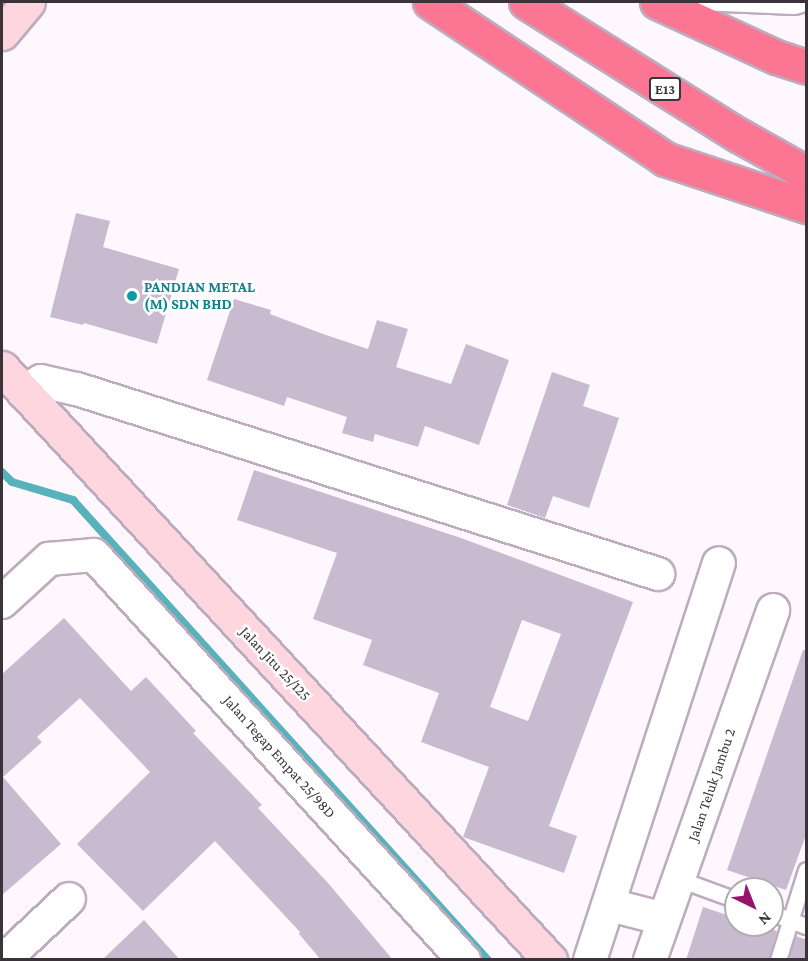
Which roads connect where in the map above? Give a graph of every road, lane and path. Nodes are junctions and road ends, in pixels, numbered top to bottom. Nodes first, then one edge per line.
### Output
1 (44, 2) edge
2 (430, 2) edge
3 (526, 2) edge
4 (657, 2) edge
5 (699, 2) edge
6 (807, 3) edge
7 (14, 19) edge
8 (807, 67) edge
9 (807, 173) edge
10 (807, 206) edge
11 (2, 368) edge
12 (23, 392) junction
13 (719, 563) dead end
14 (658, 574) dead end
15 (2, 602) edge
16 (773, 610) dead end
17 (807, 870) edge
18 (678, 879) junction
19 (724, 896) edge
20 (69, 899) dead end
21 (610, 905) junction
22 (784, 917) edge
23 (664, 919) junction
24 (791, 920) junction
25 (807, 926) edge
26 (4, 960) edge
27 (464, 960) edge
28 (550, 960) edge
29 (590, 960) edge
30 (650, 960) edge
31 (778, 960) edge

1 - 7 street
2 - 10 highway
3 - 9 highway, E13
4 - 8 highway
5 - 6 lane
11 - 12 street, Jalan Jitu 25/125
12 - 14 street
12 - 28 street, Jalan Jitu 25/125
13 - 21 street
15 - 27 street, Jalan Tegap Empat 25/98D
16 - 18 street, Jalan Teluk Jambu 2
17 - 24 lane
18 - 19 lane
18 - 23 street, Jalan Teluk Jambu 2
20 - 26 street
21 - 23 street
21 - 29 street
22 - 24 lane
23 - 30 street, Jalan Teluk Jambu 2
24 - 25 lane
24 - 31 lane

